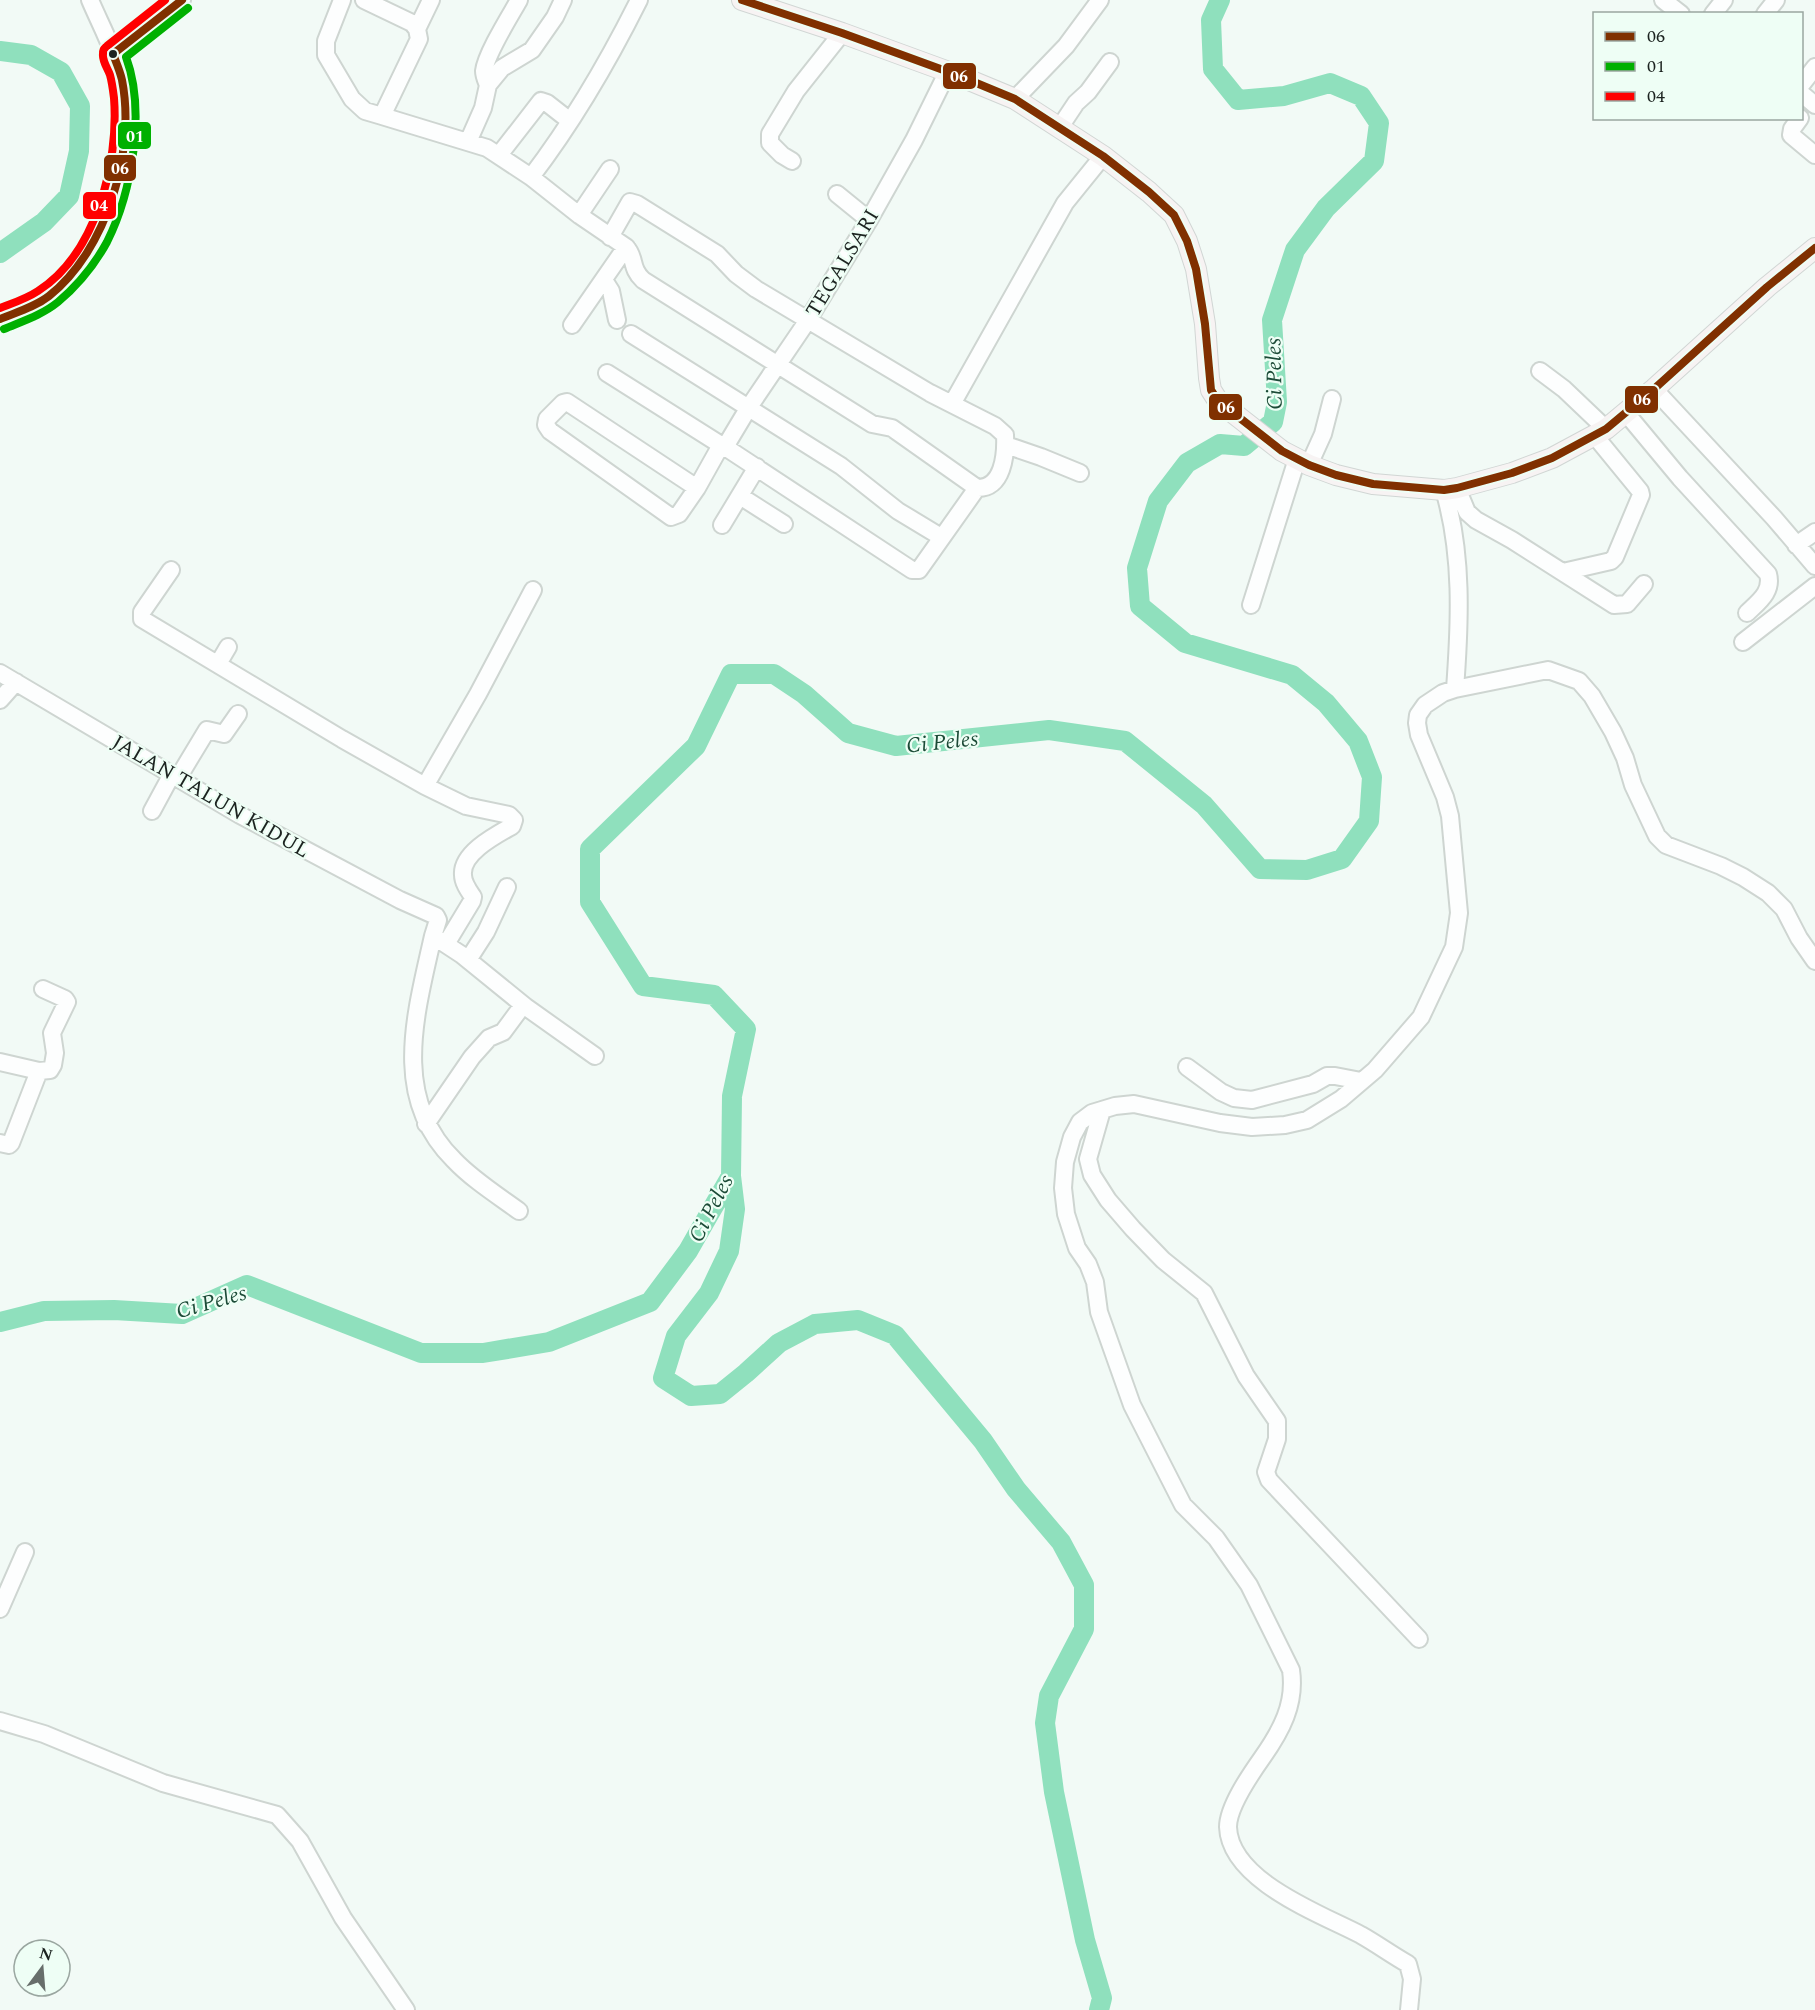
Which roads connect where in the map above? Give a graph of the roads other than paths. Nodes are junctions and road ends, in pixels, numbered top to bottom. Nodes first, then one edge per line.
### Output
1 (90, 0) edge
2 (182, 0) edge
3 (342, 0) edge
4 (364, 0) edge
5 (431, 0) edge
6 (519, 0) edge
7 (563, 0) edge
8 (639, 0) edge
9 (742, 0) edge
10 (1100, 0) edge
11 (1663, 0) edge
12 (1724, 0) edge
13 (1776, 0) edge
14 (781, 6) edge
15 (1678, 12) edge
16 (1715, 12) edge
17 (1767, 12) edge
18 (417, 29) junction
19 (843, 33) junction
20 (113, 54) junction
21 (1110, 62) dead end
22 (1815, 67) edge
23 (948, 72) junction
24 (1803, 83) edge
25 (488, 85) junction
26 (1016, 99) junction
27 (382, 116) junction
28 (1799, 120) edge
29 (570, 121) junction
30 (1060, 127) junction
31 (468, 142) junction
32 (499, 155) junction
33 (1815, 155) edge
34 (1103, 156) junction
35 (792, 161) dead end
36 (610, 169) dead end
37 (531, 177) junction
38 (837, 194) dead end
39 (579, 215) junction
40 (869, 220) junction
41 (610, 237) junction
42 (626, 247) junction
43 (1812, 256) edge
44 (604, 280) junction
45 (0, 319) edge
46 (617, 320) dead end
47 (808, 320) junction
48 (572, 325) dead end
49 (631, 334) dead end
50 (778, 363) junction
51 (1540, 371) dead end
52 (607, 373) dead end
53 (1654, 389) junction
54 (1332, 399) dead end
55 (951, 404) junction
56 (749, 406) junction
57 (1626, 413) junction
58 (1601, 432) junction
59 (1006, 445) junction
60 (723, 446) junction
61 (1296, 459) junction
62 (758, 467) junction
63 (1080, 473) dead end
64 (697, 488) junction
65 (977, 488) junction
66 (1450, 489) junction
67 (740, 496) junction
68 (784, 524) dead end
69 (722, 525) dead end
70 (1815, 532) edge
71 (941, 537) junction
72 (1796, 545) junction
73 (1815, 566) edge
74 (171, 570) dead end
75 (1563, 572) junction
76 (1644, 584) dead end
77 (1815, 586) edge
78 (533, 590) dead end
79 (1251, 605) dead end
80 (1747, 613) dead end
81 (1743, 642) dead end
82 (228, 647) dead end
83 (218, 664) junction
84 (0, 673) edge
85 (16, 682) junction
86 (1455, 689) junction
87 (0, 700) edge
88 (238, 714) dead end
89 (175, 776) junction
90 (425, 786) junction
91 (152, 811) dead end
92 (507, 887) dead end
93 (440, 940) junction
94 (468, 960) junction
95 (1815, 961) edge
96 (43, 989) dead end
97 (523, 1005) junction
98 (595, 1056) dead end
99 (0, 1062) edge
100 (1187, 1067) dead end
101 (39, 1071) junction
102 (1361, 1081) junction
103 (1102, 1110) junction
104 (426, 1124) junction
105 (0, 1143) edge
106 (519, 1211) dead end
107 (25, 1552) dead end
108 (0, 1609) edge
109 (1419, 1638) dead end
110 (0, 1721) edge
111 (406, 2010) edge
112 (1408, 2010) edge

1 - 20 street
2 - 20 street
3 - 27 street
4 - 18 street
5 - 18 street
6 - 25 street
7 - 25 street
8 - 29 street
9 - 14 main road
10 - 26 street
11 - 15 street
12 - 16 street
13 - 17 street
14 - 19 main road
18 - 27 street
19 - 23 main road
19 - 35 street
20 - 45 street
21 - 30 street
22 - 24 street
23 - 26 main road
23 - 40 street, TEGALSARI
25 - 31 street
26 - 30 main road
27 - 31 street
28 - 33 street
29 - 32 street
29 - 37 street
30 - 34 main road
31 - 32 street
32 - 37 street
34 - 55 street
34 - 61 main road
36 - 39 street
37 - 39 street
38 - 40 street
39 - 41 street
40 - 47 street, TEGALSARI
41 - 42 street
41 - 47 street
42 - 44 street
42 - 50 street
43 - 53 main road
44 - 46 street
44 - 48 street
47 - 50 street, TEGALSARI
47 - 55 street
49 - 56 street
50 - 56 street, TEGALSARI
50 - 65 street
51 - 58 street
52 - 60 street
53 - 57 main road
53 - 72 street
54 - 61 street
55 - 59 street
56 - 60 street, TEGALSARI
56 - 71 street
57 - 58 main road
57 - 80 street
58 - 66 main road
58 - 75 street
59 - 63 street
59 - 65 street
60 - 62 street
60 - 64 street, TEGALSARI
61 - 66 main road
61 - 79 street
62 - 67 street
62 - 71 street
64 - 64 street, TEGALSARI
65 - 71 street
66 - 75 street
66 - 86 street
67 - 68 street
67 - 69 street
70 - 72 street
72 - 73 street
74 - 83 street
75 - 76 street
77 - 81 street
78 - 90 street
82 - 83 street
83 - 90 street
84 - 85 street, JALAN TALUN KIDUL
85 - 87 street
85 - 89 street, JALAN TALUN KIDUL
86 - 95 street
86 - 102 street
88 - 89 street
89 - 91 street
89 - 93 street, JALAN TALUN KIDUL
90 - 93 street
92 - 94 street
93 - 94 street
93 - 104 street
94 - 97 street
96 - 101 street
97 - 98 street
97 - 104 street
99 - 101 street
100 - 102 street
101 - 105 street
102 - 103 street
103 - 109 street
103 - 112 street
104 - 106 street
107 - 108 street
110 - 111 street

